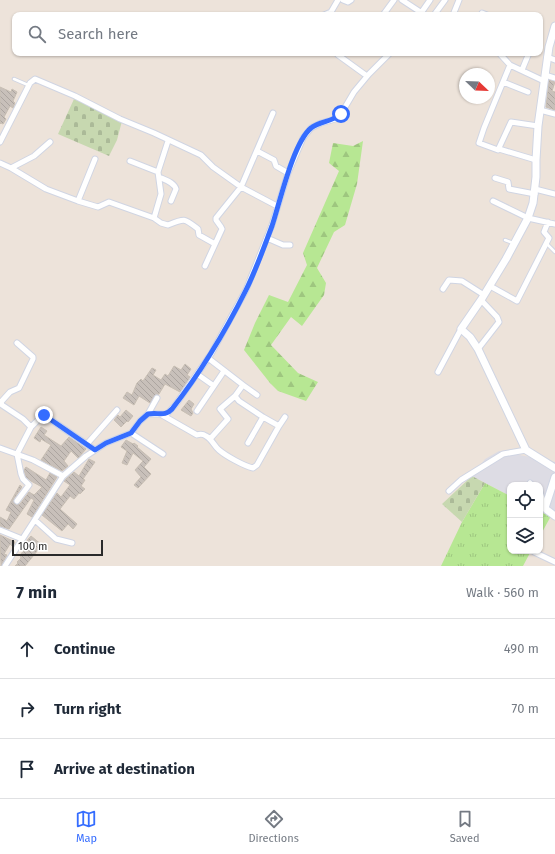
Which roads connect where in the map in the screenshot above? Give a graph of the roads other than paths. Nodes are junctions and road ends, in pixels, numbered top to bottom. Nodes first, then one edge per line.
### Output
1 (338, 0) edge
2 (343, 0) edge
3 (351, 0) edge
4 (394, 0) edge
5 (402, 0) edge
6 (430, 0) edge
7 (445, 0) edge
8 (459, 0) edge
9 (331, 12) edge
10 (385, 12) edge
11 (420, 12) edge
12 (424, 12) edge
13 (436, 12) edge
14 (453, 12) edge
15 (555, 26) edge
16 (553, 37) edge
17 (340, 56) edge
18 (387, 56) edge
19 (502, 56) edge
20 (528, 56) edge
21 (547, 57) junction
22 (555, 60) edge
23 (510, 65) junction
24 (522, 70) junction
25 (368, 75) junction
26 (545, 78) junction
27 (555, 78) edge
28 (14, 79) dead end
29 (503, 82) junction
30 (28, 86) junction
31 (528, 92) dead end
32 (540, 110) junction
33 (273, 113) dead end
34 (555, 114) edge
35 (538, 126) junction
36 (2, 133) edge
37 (168, 140) junction
38 (0, 142) edge
39 (50, 142) dead end
40 (499, 149) junction
41 (257, 151) junction
42 (95, 158) dead end
43 (536, 160) junction
44 (130, 161) dead end
45 (0, 163) edge
46 (11, 168) junction
47 (288, 173) junction
48 (158, 175) junction
49 (495, 178) dead end
50 (241, 187) junction
51 (535, 192) junction
52 (555, 194) edge
53 (78, 201) junction
54 (171, 201) dead end
55 (493, 201) dead end
56 (277, 206) junction
57 (154, 218) junction
58 (528, 218) junction
59 (548, 222) junction
60 (555, 224) edge
61 (267, 238) junction
62 (505, 240) dead end
63 (514, 243) junction
64 (214, 244) junction
65 (546, 244) junction
66 (290, 245) dead end
67 (555, 252) edge
68 (205, 266) dead end
69 (490, 286) junction
70 (443, 289) dead end
71 (483, 298) junction
72 (461, 329) junction
73 (17, 343) dead end
74 (478, 349) junction
75 (208, 358) junction
76 (224, 371) junction
77 (438, 372) dead end
78 (197, 374) junction
79 (243, 385) junction
80 (214, 386) junction
81 (257, 395) dead end
82 (235, 396) junction
83 (157, 398) dead end
84 (1, 402) edge
85 (117, 410) dead end
86 (197, 411) dead end
87 (148, 414) junction
88 (161, 414) junction
89 (263, 417) junction
90 (285, 417) dead end
91 (279, 426) junction
92 (31, 427) junction
93 (131, 433) junction
94 (210, 439) junction
95 (248, 443) dead end
96 (87, 444) junction
97 (0, 448) edge
98 (95, 450) junction
99 (526, 450) junction
100 (17, 454) junction
101 (163, 454) dead end
102 (555, 468) edge
103 (63, 476) junction
104 (555, 477) edge
105 (449, 491) dead end
106 (17, 501) dead end
107 (543, 502) edge
108 (545, 508) junction
109 (555, 516) edge
110 (35, 520) junction
111 (0, 530) edge
112 (22, 540) junction
113 (72, 543) dead end
114 (538, 554) edge
115 (555, 562) edge
116 (5, 566) edge

1 - 9 street
2 - 3 street
4 - 10 street
5 - 11 street
6 - 12 street
7 - 13 street
8 - 14 street
15 - 16 street
16 - 21 street
17 - 25 street
18 - 25 street
19 - 23 street
20 - 24 street
21 - 22 street
21 - 26 street
23 - 24 street
23 - 29 street
24 - 26 street
25 - 47 street
26 - 27 street
26 - 32 street
28 - 30 lane
29 - 31 street
29 - 40 street
30 - 36 street
30 - 37 street
32 - 34 street
32 - 35 street
33 - 41 street
35 - 40 street
35 - 43 street
36 - 38 street
37 - 48 street
37 - 50 street
39 - 46 street
40 - 43 street
41 - 47 street
41 - 50 street
42 - 53 street
43 - 51 street
44 - 48 street
45 - 46 street
46 - 53 street
47 - 56 street
48 - 54 street
48 - 57 street
49 - 51 street
50 - 56 street
50 - 64 street
51 - 52 street
51 - 58 street
53 - 57 street
55 - 58 street
56 - 61 street
57 - 64 street
58 - 59 street
58 - 63 street
59 - 60 street
59 - 65 street
61 - 66 street
61 - 75 street
62 - 63 lane
63 - 69 street
64 - 68 street
65 - 67 lane
65 - 69 street
69 - 71 street
70 - 71 street
71 - 72 street
71 - 74 street
72 - 74 street
72 - 77 street
73 - 84 street
74 - 99 street
75 - 76 street
75 - 78 street
76 - 79 street
76 - 80 street
78 - 80 street
78 - 88 street
79 - 81 street
79 - 82 street
80 - 86 street
82 - 89 street
82 - 94 street
83 - 87 street
84 - 92 street
85 - 96 street
87 - 88 street
87 - 93 street
88 - 94 street
89 - 91 street
89 - 95 street
90 - 91 street
91 - 94 street
92 - 96 street
92 - 100 street
93 - 98 street
93 - 101 street
96 - 98 street
97 - 100 street
98 - 103 street
99 - 102 street
99 - 105 street
100 - 103 street
100 - 106 street
103 - 110 street
104 - 108 street
107 - 108 street
108 - 109 street
110 - 112 street
110 - 113 street
111 - 112 street
112 - 116 street
114 - 115 street

